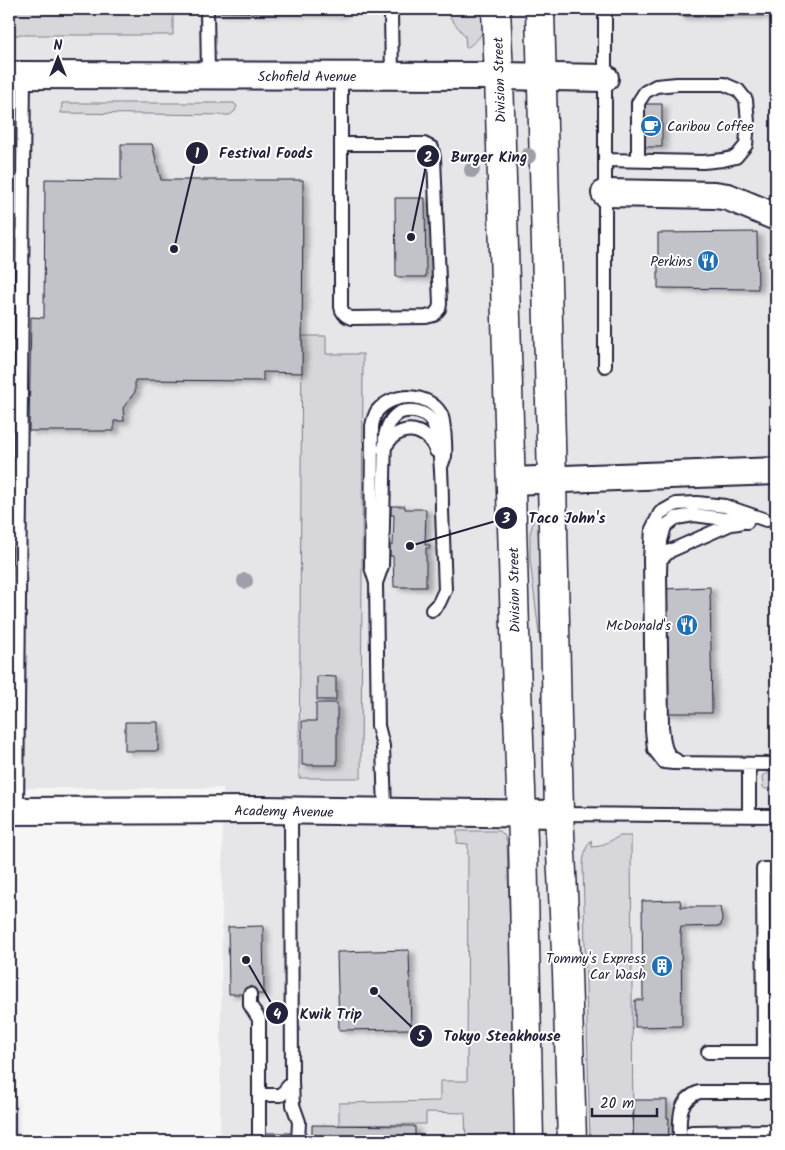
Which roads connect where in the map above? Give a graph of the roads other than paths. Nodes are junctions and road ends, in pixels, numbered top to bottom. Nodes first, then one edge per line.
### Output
1 (207, 9) edge
2 (393, 9) edge
3 (496, 9) edge
4 (540, 9) edge
5 (605, 9) edge
6 (16, 75) edge
7 (208, 76) junction
8 (341, 76) junction
9 (392, 76) junction
10 (499, 76) junction
11 (541, 76) junction
12 (605, 78) junction
13 (341, 144) junction
14 (605, 160) junction
15 (638, 161) junction
16 (605, 193) junction
17 (776, 217) edge
18 (605, 366) dead end
19 (384, 449) junction
20 (441, 467) junction
21 (776, 471) edge
22 (552, 480) junction
23 (511, 481) junction
24 (771, 521) edge
25 (747, 522) junction
26 (660, 560) junction
27 (376, 583) junction
28 (432, 610) dead end
29 (683, 763) junction
30 (749, 764) junction
31 (776, 764) edge
32 (13, 811) edge
33 (291, 811) junction
34 (385, 812) junction
35 (522, 814) junction
36 (560, 814) junction
37 (749, 816) junction
38 (776, 816) edge
39 (776, 869) edge
40 (250, 994) dead end
41 (708, 1052) dead end
42 (770, 1052) edge
43 (292, 1082) junction
44 (776, 1092) edge
45 (259, 1095) junction
46 (776, 1131) edge
47 (692, 1132) dead end
48 (258, 1141) edge
49 (298, 1141) edge
50 (530, 1141) edge
51 (572, 1141) edge
52 (680, 1141) edge

1 - 7 lane
2 - 9 lane
3 - 10 main road, Division Street
4 - 11 main road
5 - 12 lane
6 - 7 street, Schofield Avenue
6 - 32 lane
7 - 8 street, Schofield Avenue
8 - 9 street, Schofield Avenue
8 - 13 lane
9 - 10 street, Schofield Avenue
10 - 11 street, Schofield Avenue
10 - 23 main road, Division Street
11 - 12 street, Schofield Avenue
11 - 22 main road
12 - 14 lane
13 - 13 lane
14 - 15 lane
14 - 16 lane
15 - 15 lane
16 - 17 street
16 - 18 lane
19 - 20 lane
19 - 20 lane
19 - 27 lane
20 - 27 lane
20 - 28 lane
21 - 22 street
22 - 23 street
22 - 36 main road
23 - 35 main road, Division Street
24 - 25 lane
24 - 29 lane
25 - 26 lane
25 - 26 lane
26 - 29 lane
27 - 34 lane
29 - 30 lane
30 - 31 lane
30 - 37 lane
32 - 33 street, Academy Avenue
33 - 34 street, Academy Avenue
33 - 43 lane
34 - 35 street, Academy Avenue
35 - 36 street, Academy Avenue
35 - 50 main road, Division Street
36 - 37 lane
36 - 51 main road
37 - 38 lane
39 - 42 lane
40 - 45 lane
41 - 42 lane
43 - 45 lane
43 - 49 lane
44 - 52 lane
45 - 48 lane
46 - 47 lane

